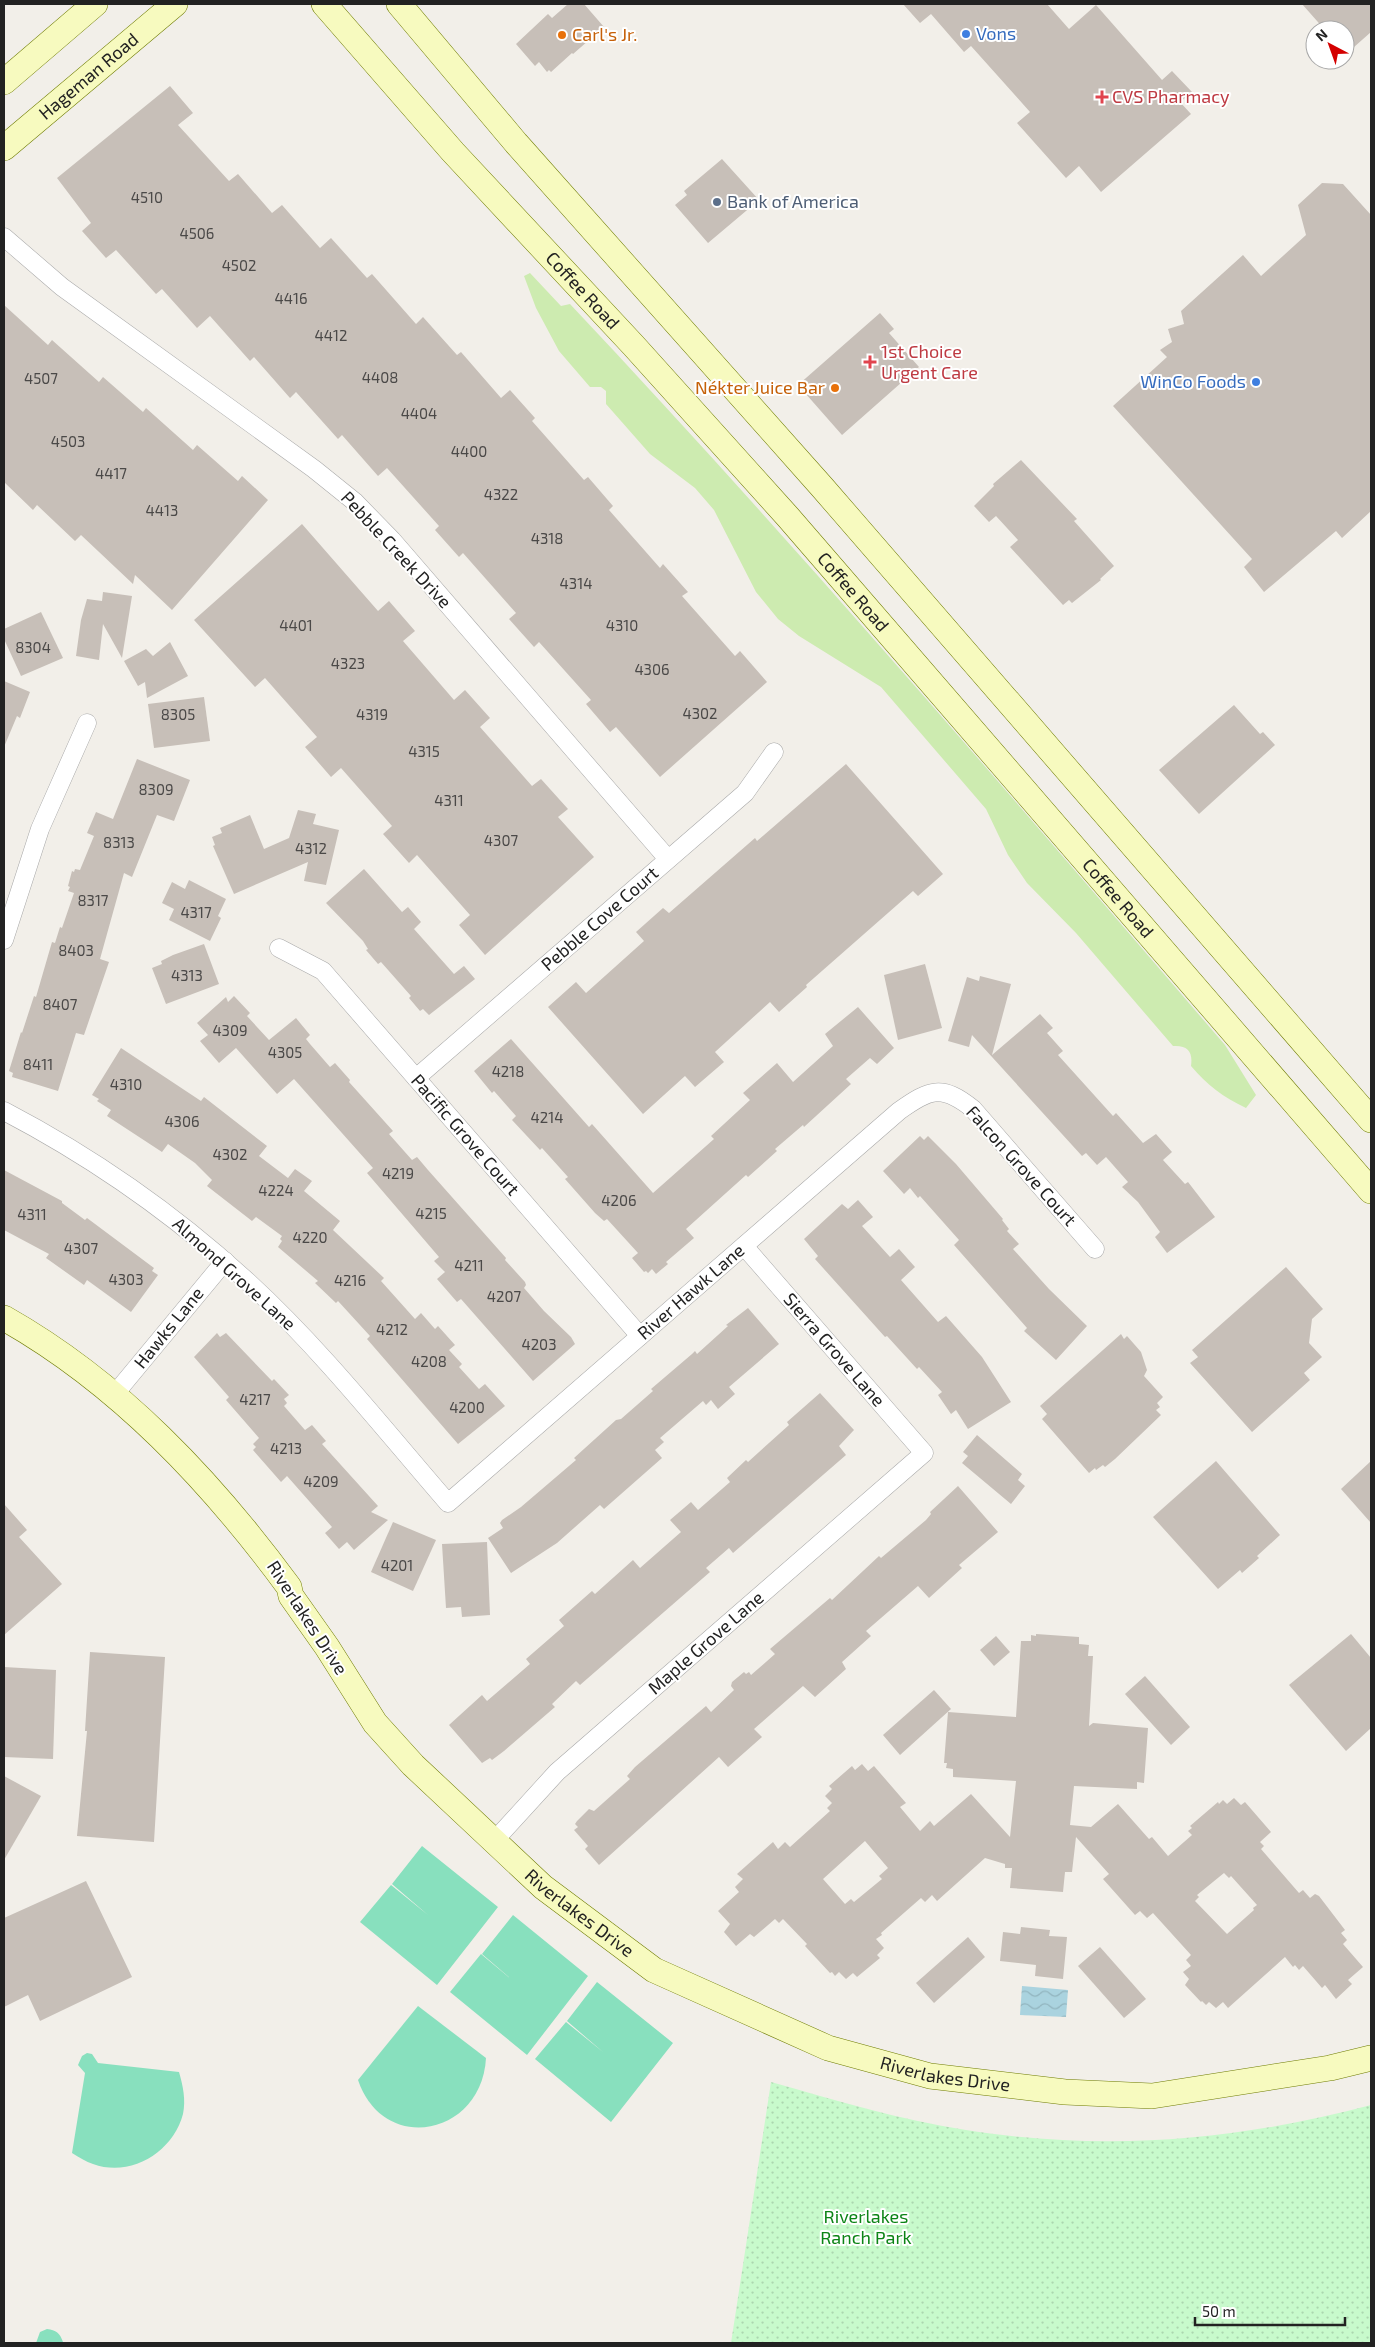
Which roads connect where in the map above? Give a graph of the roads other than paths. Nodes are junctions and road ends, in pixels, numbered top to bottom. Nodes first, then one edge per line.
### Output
1 (95, 4) edge
2 (175, 4) edge
3 (324, 4) edge
4 (399, 4) edge
5 (4, 82) edge
6 (4, 148) edge
7 (4, 237) edge
8 (87, 723) dead end
9 (774, 752) dead end
10 (668, 859) junction
11 (4, 940) edge
12 (279, 948) dead end
13 (416, 1078) junction
14 (940, 1091) joint
15 (4, 1111) edge
16 (1371, 1120) edge
17 (1371, 1191) edge
18 (744, 1246) junction
19 (1095, 1249) dead end
20 (225, 1261) junction
21 (4, 1318) edge
22 (640, 1336) junction
23 (114, 1395) junction
24 (924, 1453) joint
25 (448, 1503) joint
26 (495, 1840) junction
27 (1371, 2058) edge

1 - 5 main road
2 - 6 main road, Hageman Road
3 - 17 main road, Coffee Road
4 - 16 main road
7 - 10 street, Pebble Creek Drive
8 - 11 street
9 - 10 street, Pebble Cove Court
10 - 13 street, Pebble Cove Court
12 - 13 street, Pacific Grove Court
13 - 22 street, Pacific Grove Court
14 - 18 street, River Hawk Lane
14 - 19 street, Falcon Grove Court
15 - 20 street, Almond Grove Lane
18 - 22 street, River Hawk Lane
18 - 24 street, Sierra Grove Lane
20 - 23 street, Hawks Lane
20 - 25 street, Almond Grove Lane
21 - 23 main road, Riverlakes Drive
22 - 25 street, River Hawk Lane
23 - 26 main road, Riverlakes Drive
24 - 26 street, Maple Grove Lane
26 - 27 main road, Riverlakes Drive

